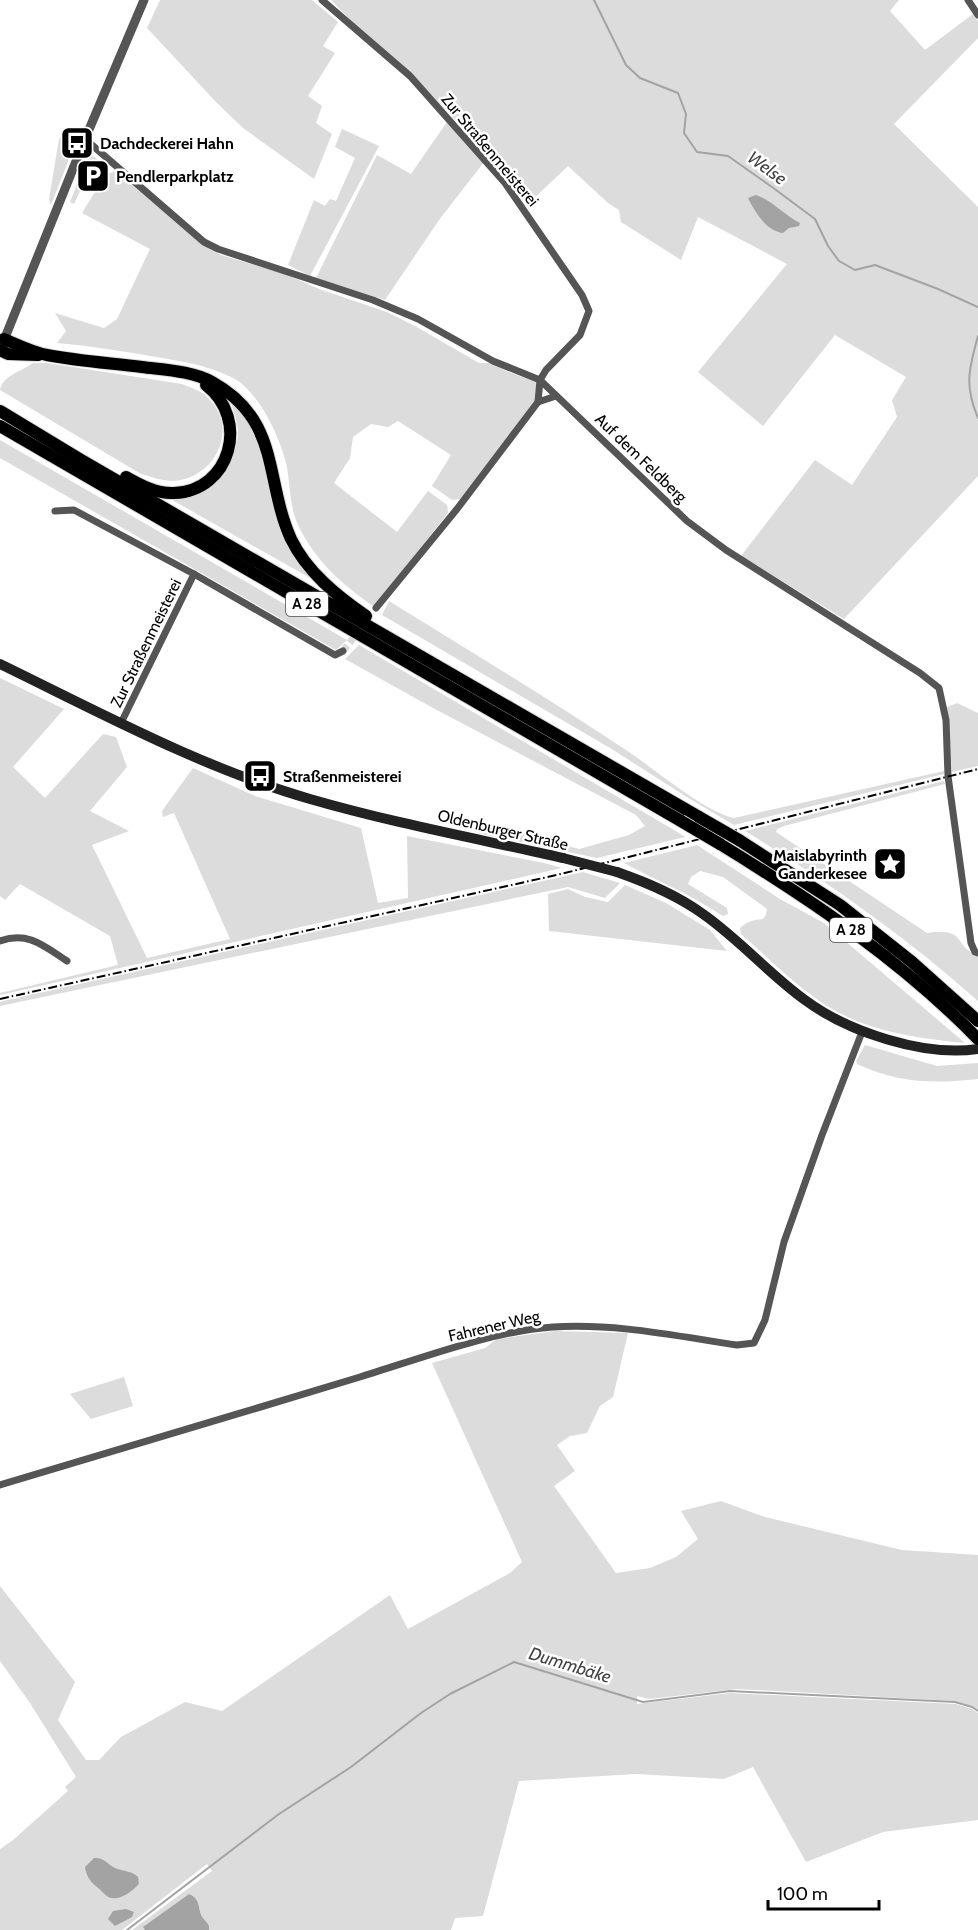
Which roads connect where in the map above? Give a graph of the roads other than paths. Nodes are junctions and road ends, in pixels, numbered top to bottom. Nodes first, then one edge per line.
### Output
1 (144, 0) edge
2 (322, 0) edge
3 (968, 0) edge
4 (978, 15) edge
5 (85, 139) junction
6 (1, 346) edge
7 (184, 373) junction
8 (540, 380) junction
9 (556, 396) junction
10 (538, 402) junction
11 (0, 411) edge
12 (0, 426) edge
13 (81, 460) junction
14 (55, 511) dead end
15 (194, 574) junction
16 (376, 608) dead end
17 (381, 633) junction
18 (343, 651) dead end
19 (0, 664) edge
20 (122, 723) junction
21 (0, 941) edge
22 (978, 953) edge
23 (67, 961) dead end
24 (976, 1030) edge
25 (862, 1032) junction
26 (978, 1049) edge
27 (0, 1485) edge

1 - 5 street
2 - 8 street, Zur Straßenmeisterei
3 - 4 street
5 - 6 street
5 - 8 street, Auf dem Feldberg
6 - 7 highway
7 - 13 highway
7 - 17 highway
8 - 9 street, Auf dem Feldberg
8 - 10 street
9 - 10 street
9 - 22 street, Auf dem Feldberg
10 - 16 street
11 - 13 highway, A 28
12 - 24 highway, A 28, bridge
13 - 17 highway, A 28
14 - 15 street, Zur Straßenmeisterei
15 - 18 street, Zur Straßenmeisterei
15 - 20 street, Zur Straßenmeisterei
17 - 24 highway, A 28, bridge
19 - 20 main road, Oldenburger Straße
20 - 25 main road, Oldenburger Straße, bridge
21 - 23 street
25 - 26 main road, Oldenburger Straße
25 - 27 street, Fahrener Weg

